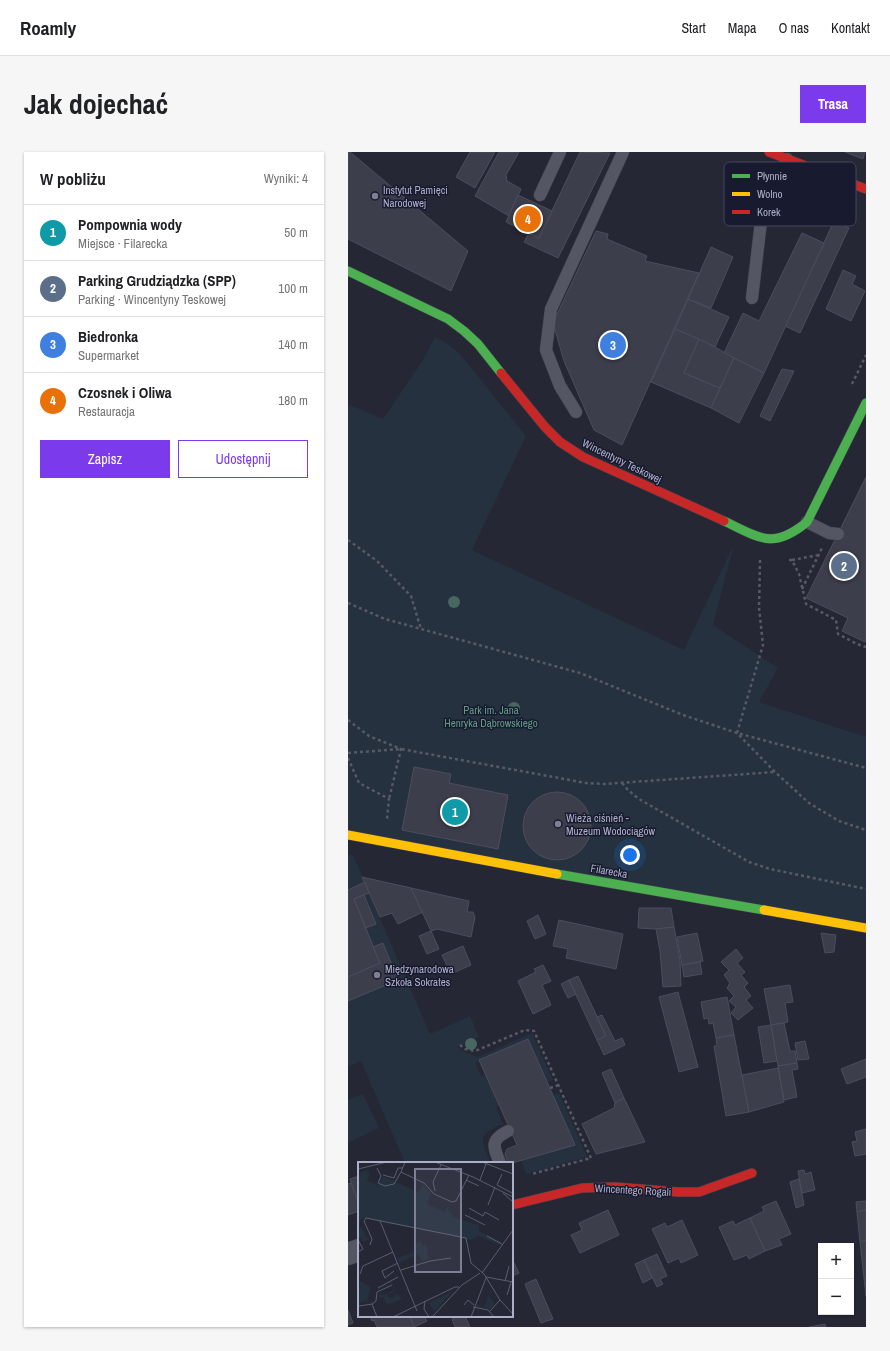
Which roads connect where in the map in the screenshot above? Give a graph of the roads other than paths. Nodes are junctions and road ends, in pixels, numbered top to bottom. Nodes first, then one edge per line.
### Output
1 (560, 152) edge
2 (623, 152) edge
3 (769, 152) edge
4 (787, 159) junction
5 (786, 162) edge
6 (795, 162) edge
7 (856, 185) edge
8 (866, 189) edge
9 (540, 195) dead end
10 (760, 226) edge
11 (348, 271) edge
12 (752, 298) dead end
13 (866, 403) edge
14 (576, 412) dead end
15 (807, 522) junction
16 (838, 534) dead end
17 (348, 835) edge
18 (866, 928) edge
19 (508, 1131) dead end
20 (500, 1162) edge
21 (752, 1173) dead end
22 (515, 1204) edge
23 (358, 1250) edge
24 (348, 1254) edge

1 - 9 lane
2 - 14 lane
3 - 4 street
4 - 5 lane
4 - 6 street
7 - 8 street
10 - 12 lane
11 - 15 street, Wincentyny Teskowej
13 - 15 street, Wincentyny Teskowej
15 - 16 lane
17 - 18 street, Filarecka
19 - 20 lane
21 - 22 street, Wincentego Rogali
23 - 24 street

